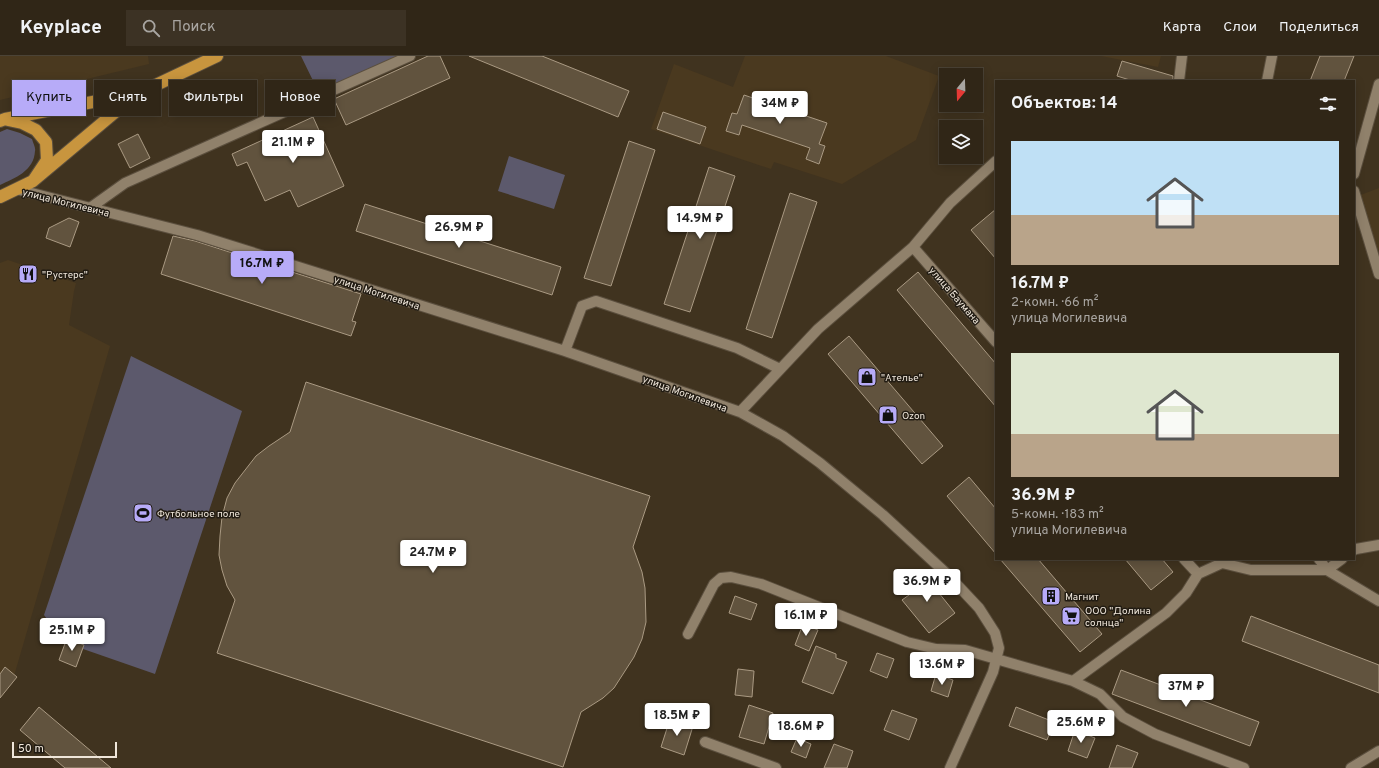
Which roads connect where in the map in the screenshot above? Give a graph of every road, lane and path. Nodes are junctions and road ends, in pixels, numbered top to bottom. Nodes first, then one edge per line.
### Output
1 (217, 56) edge
2 (410, 56) edge
3 (1182, 56) edge
4 (1272, 56) edge
5 (1179, 80) edge
6 (1267, 80) edge
7 (161, 83) edge
8 (1379, 84) edge
9 (94, 102) edge
10 (111, 116) edge
11 (3, 120) edge
12 (995, 162) edge
13 (1355, 170) edge
14 (33, 181) junction
15 (16, 189) junction
16 (1355, 194) edge
17 (0, 197) edge
18 (90, 208) junction
19 (913, 247) junction
20 (1379, 274) edge
21 (995, 341) edge
22 (566, 351) junction
23 (780, 369) junction
24 (740, 412) junction
25 (1379, 545) edge
26 (1355, 550) edge
27 (1185, 560) edge
28 (1320, 560) edge
29 (1341, 560) edge
30 (1327, 570) junction
31 (1198, 574) junction
32 (1379, 600) edge
33 (688, 634) dead end
34 (997, 660) junction
35 (1073, 681) junction
36 (705, 742) dead end
37 (1379, 751) edge
38 (776, 768) edge
39 (950, 768) edge
40 (1244, 768) edge
41 (1351, 768) edge

1 - 7 highway
2 - 18 street
3 - 5 street
4 - 6 street
8 - 13 street
9 - 11 highway
10 - 14 highway
11 - 14 highway
12 - 19 street
14 - 15 highway
15 - 17 highway
15 - 18 street, улица Могилевича
16 - 20 street
18 - 22 street, улица Могилевича
19 - 21 street, улица Баумана
19 - 23 street
22 - 23 street
22 - 24 street, улица Могилевича
23 - 24 street
24 - 34 street, улица Могилевича
25 - 26 street
27 - 31 street
28 - 30 street
29 - 30 street
30 - 31 street
30 - 32 street
31 - 35 street
33 - 34 street
34 - 35 street
34 - 39 street
35 - 40 street
36 - 38 street
37 - 41 street

